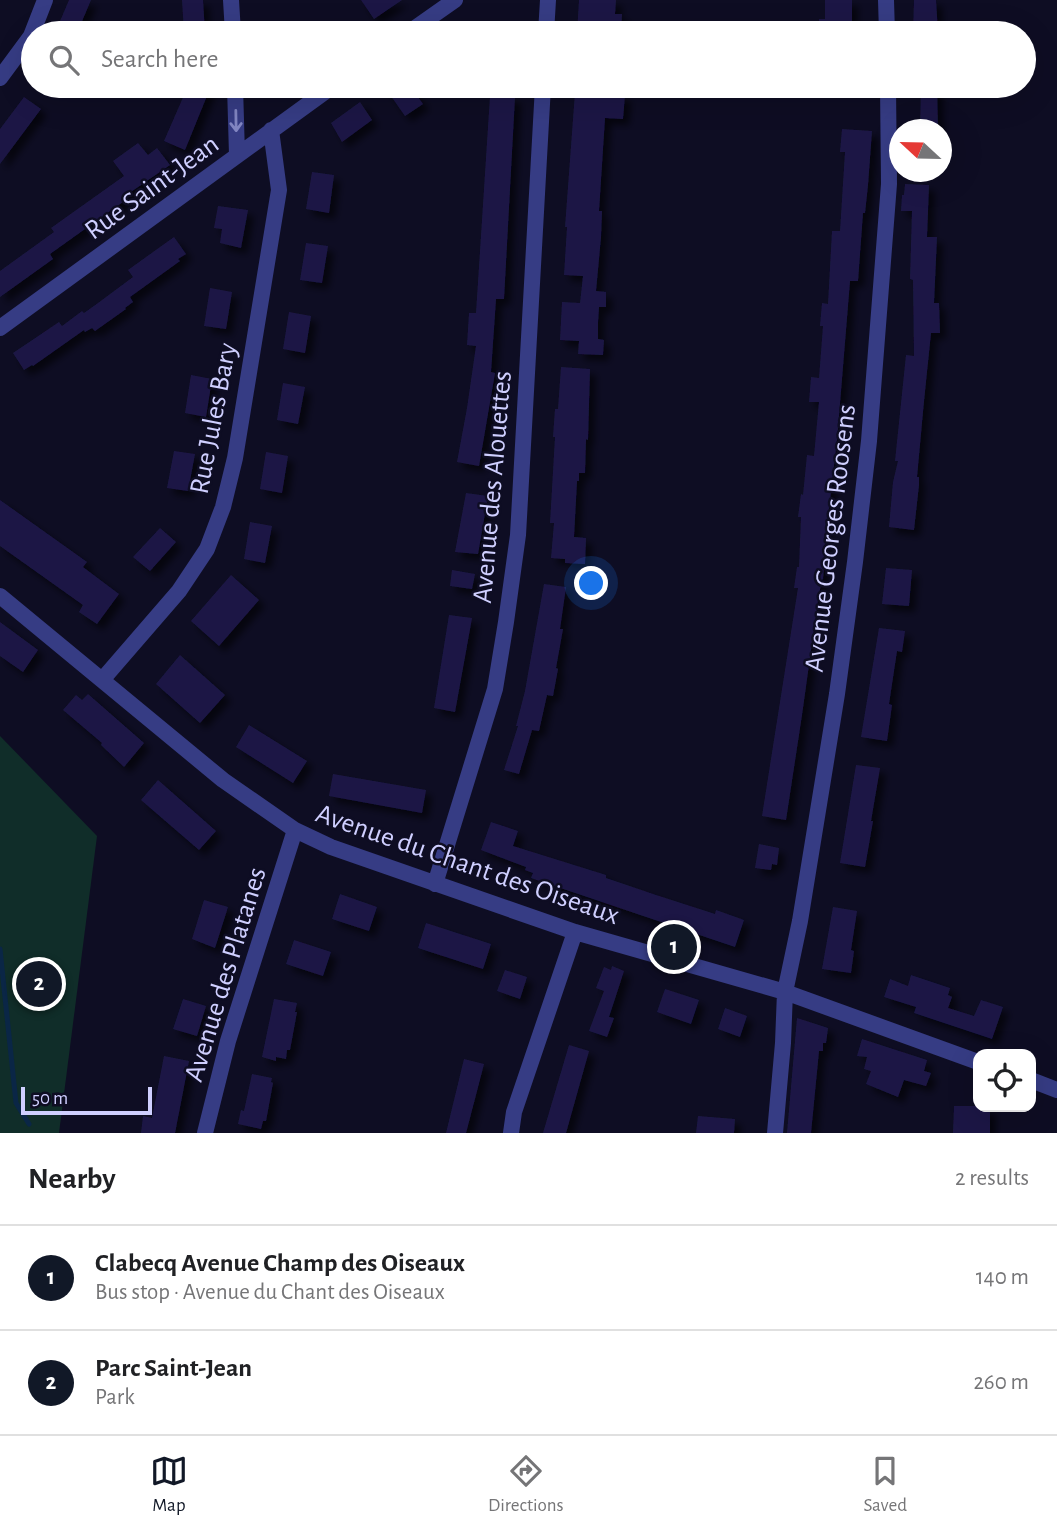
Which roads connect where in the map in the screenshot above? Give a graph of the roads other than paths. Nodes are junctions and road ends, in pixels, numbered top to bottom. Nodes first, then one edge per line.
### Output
1 (46, 0) edge
2 (231, 0) edge
3 (455, 0) edge
4 (548, 0) edge
5 (886, 0) edge
6 (37, 21) edge
7 (232, 21) edge
8 (425, 21) edge
9 (547, 21) edge
10 (887, 21) edge
11 (21, 50) edge
12 (0, 78) edge
13 (235, 98) edge
14 (316, 98) edge
15 (542, 98) edge
16 (888, 98) edge
17 (271, 130) junction
18 (237, 155) junction
19 (0, 328) edge
20 (0, 596) edge
21 (102, 680) junction
22 (295, 830) junction
23 (435, 884) junction
24 (575, 932) junction
25 (785, 992) junction
26 (973, 1060) edge
27 (1036, 1082) edge
28 (1057, 1090) edge
29 (205, 1133) edge
30 (511, 1133) edge
31 (775, 1133) edge

1 - 6 street
2 - 7 street
3 - 8 street
4 - 9 street
5 - 10 street
11 - 12 street
13 -> 18 street
14 - 17 street, Rue Saint-Jean
15 - 23 street, Avenue des Alouettes
16 - 25 street, Avenue Georges Roosens
17 - 18 street, Rue Saint-Jean
17 - 21 street, Rue Jules Bary
18 - 19 street, Rue Saint-Jean
20 - 21 street, Avenue du Chant des Oiseaux
21 - 22 street, Avenue du Chant des Oiseaux
22 - 23 street, Avenue du Chant des Oiseaux
22 - 29 street, Avenue des Platanes
23 - 24 street, Avenue du Chant des Oiseaux
24 - 25 street, Avenue du Chant des Oiseaux
24 - 30 street
25 - 26 street, Avenue du Chant des Oiseaux
25 - 31 street, Avenue Georges Roosens
27 - 28 street

